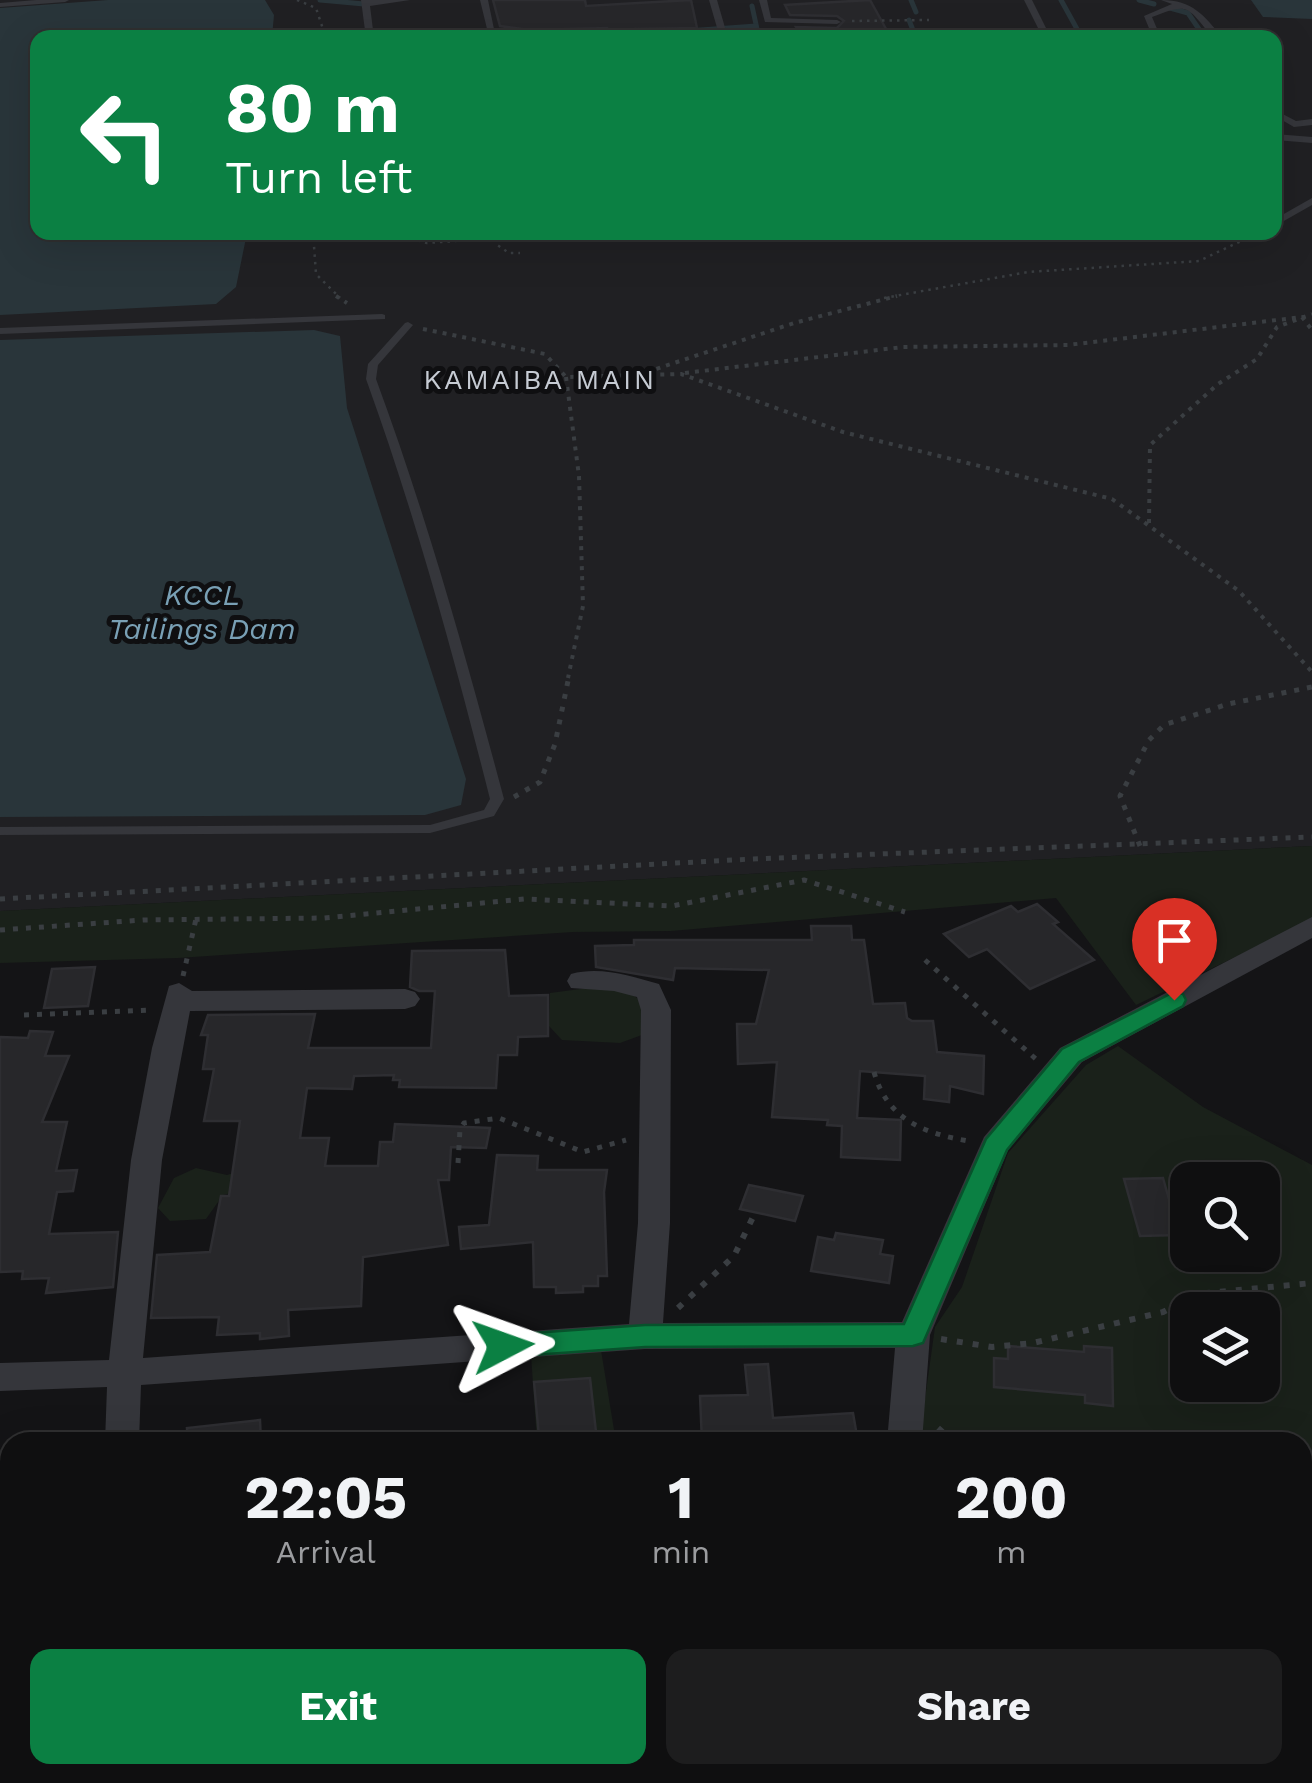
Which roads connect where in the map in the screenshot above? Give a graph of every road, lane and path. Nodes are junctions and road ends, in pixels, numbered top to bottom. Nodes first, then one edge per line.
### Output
1 (65, 0) edge
2 (297, 0) edge
3 (406, 0) edge
4 (484, 0) edge
5 (712, 0) edge
6 (764, 0) edge
7 (1028, 0) edge
8 (1165, 0) edge
9 (365, 2) edge
10 (0, 4) edge
11 (1180, 4) junction
12 (768, 20) junction
13 (928, 20) dead end
14 (837, 22) joint
15 (323, 30) edge
16 (369, 30) edge
17 (491, 30) edge
18 (721, 30) edge
19 (771, 30) edge
20 (1043, 30) edge
21 (1154, 30) edge
22 (1213, 30) edge
23 (1282, 116) edge
24 (1312, 122) edge
25 (1294, 124) junction
26 (1282, 131) edge
27 (1282, 136) edge
28 (1312, 140) edge
29 (1312, 201) edge
30 (1282, 219) edge
31 (312, 240) edge
32 (412, 240) edge
33 (447, 240) edge
34 (497, 240) edge
35 (1243, 240) edge
36 (520, 253) dead end
37 (1312, 314) edge
38 (382, 317) joint
39 (1302, 317) junction
40 (408, 325) joint
41 (1312, 330) edge
42 (0, 331) edge
43 (644, 372) junction
44 (681, 374) junction
45 (566, 377) junction
46 (1150, 523) junction
47 (1312, 672) edge
48 (1312, 688) edge
49 (497, 799) junction
50 (0, 832) edge
51 (1312, 836) edge
52 (1140, 846) junction
53 (0, 899) edge
54 (905, 912) dead end
55 (196, 919) junction
56 (1312, 926) edge
57 (0, 930) edge
58 (925, 960) dead end
59 (581, 981) dead end
60 (404, 998) dead end
61 (177, 1003) junction
62 (24, 1014) dead end
63 (874, 1072) dead end
64 (1054, 1076) junction
65 (654, 1134) junction
66 (996, 1145) junction
67 (458, 1163) dead end
68 (754, 1215) dead end
69 (1312, 1283) edge
70 (913, 1335) junction
71 (645, 1336) junction
72 (124, 1374) junction
73 (0, 1377) edge
74 (122, 1432) edge
75 (906, 1432) edge

1 - 10 lane
2 - 15 path
3 - 9 lane
4 - 17 lane
5 - 18 lane
6 - 12 lane
7 - 20 lane
8 - 11 lane
9 - 16 lane
11 - 21 lane
11 - 22 lane
12 - 14 lane
12 - 19 lane
13 - 14 path
23 - 25 lane
24 - 25 lane
25 - 26 lane
27 - 28 lane
29 - 30 lane
31 - 38 path
32 - 33 path
34 - 36 path
35 - 43 path
37 - 39 path
38 - 42 lane
39 - 41 path
39 - 44 path
39 - 46 path
40 - 45 path
40 - 49 lane
43 - 44 path
43 - 45 path
44 - 46 path
45 - 49 path
46 - 47 path
48 - 52 path
49 - 50 lane
51 - 52 path
52 - 53 path
54 - 55 path
55 - 57 path
55 - 61 path
56 - 64 street
58 - 64 path
59 - 65 street
60 - 61 street
61 - 62 path
61 - 72 street
63 - 66 path
64 - 66 street
65 - 67 path
65 - 71 street
66 - 70 street
68 - 71 path
69 - 70 path
70 - 71 street
70 - 75 street
71 - 72 street
72 - 73 street
72 - 74 street

